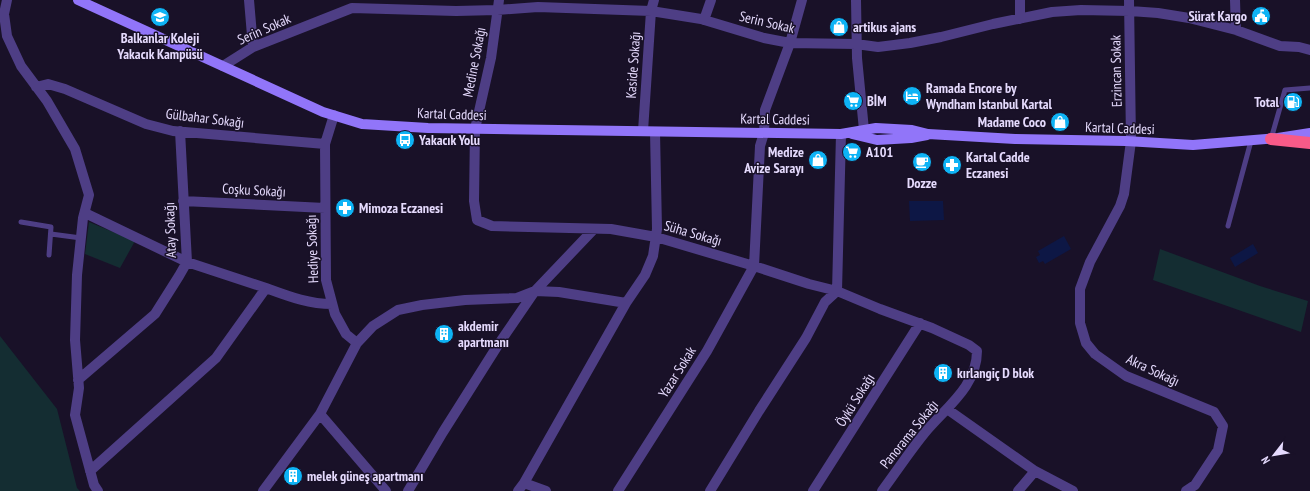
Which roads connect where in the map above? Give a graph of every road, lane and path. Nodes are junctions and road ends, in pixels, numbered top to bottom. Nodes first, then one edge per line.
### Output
1 (7, 0) edge
2 (78, 0) edge
3 (248, 0) edge
4 (654, 0) edge
5 (710, 0) edge
6 (802, 0) edge
7 (856, 0) edge
8 (1020, 0) edge
9 (1129, 0) edge
10 (1235, 0) edge
11 (498, 5) edge
12 (651, 11) junction
13 (1130, 11) junction
14 (1020, 19) junction
15 (704, 20) junction
16 (1236, 30) junction
17 (790, 43) junction
18 (856, 44) junction
19 (253, 47) junction
20 (1310, 50) edge
21 (223, 66) junction
22 (36, 87) junction
23 (1310, 88) edge
24 (334, 115) junction
25 (475, 129) junction
26 (864, 130) junction
27 (180, 131) junction
28 (643, 131) junction
29 (654, 132) junction
30 (1310, 133) edge
31 (764, 134) junction
32 (846, 134) junction
33 (928, 134) junction
34 (1271, 139) junction
35 (1131, 141) junction
36 (1251, 141) junction
37 (1310, 143) edge
38 (325, 144) junction
39 (183, 201) junction
40 (325, 208) junction
41 (85, 213) junction
42 (21, 222) dead end
43 (1228, 226) dead end
44 (594, 229) junction
45 (51, 234) junction
46 (656, 237) junction
47 (81, 238) junction
48 (49, 255) dead end
49 (187, 262) junction
50 (754, 266) junction
51 (266, 288) junction
52 (535, 291) junction
53 (838, 291) junction
54 (626, 303) junction
55 (332, 304) junction
56 (920, 323) junction
57 (357, 343) junction
58 (976, 351) joint
59 (78, 380) junction
60 (947, 409) junction
61 (320, 414) junction
62 (90, 471) junction
63 (1034, 471) junction
64 (524, 483) junction
65 (98, 491) edge
66 (263, 491) edge
67 (386, 491) edge
68 (408, 491) edge
69 (518, 491) edge
70 (546, 491) edge
71 (618, 491) edge
72 (710, 491) edge
73 (813, 491) edge
74 (882, 491) edge
75 (1018, 491) edge
76 (1073, 491) edge
77 (1186, 491) edge

1 - 22 street
2 - 21 main road, Kartal Caddesi
3 - 19 street
4 - 12 street, Kaside Sokağı
5 - 15 street
6 - 17 street
7 - 18 street
8 - 14 street
9 - 13 street, Erzincan Sokak
10 - 16 street
11 - 12 street, Serin Sokak
11 - 19 street, Serin Sokak
11 - 25 street, Medine Sokağı
12 - 15 street, Serin Sokak
12 - 28 street, Kaside Sokağı
13 - 14 street, Serin Sokak
13 - 16 street, Serin Sokak
13 - 35 street, Erzincan Sokak
14 - 18 street, Serin Sokak
15 - 17 street, Serin Sokak
16 - 20 street, Serin Sokak
17 - 18 street, Serin Sokak
17 - 31 street
18 - 26 street
19 - 21 street, Serin Sokak
21 - 24 main road, Kartal Caddesi
22 - 27 street, Gülbahar Sokağı
22 - 41 street
23 - 34 lane
24 - 25 main road, Kartal Caddesi
24 - 38 street
25 - 28 main road, Kartal Caddesi
25 - 44 street, Süha Sokağı
26 - 32 main road, Kartal Caddesi
26 - 33 main road, Kartal Caddesi
27 - 38 street, Gülbahar Sokağı
27 - 39 street, Atay Sokağı
28 - 29 main road, Kartal Caddesi
29 - 31 main road, Kartal Caddesi
29 - 46 street
30 - 34 main road, Kartal Caddesi
31 - 32 main road, Kartal Caddesi
31 - 50 street
32 - 33 main road, Kartal Caddesi
32 - 53 street
33 - 35 main road, Kartal Caddesi
34 - 36 main road, Kartal Caddesi
34 - 37 highway
35 - 36 main road, Kartal Caddesi
35 - 77 street, Akra Sokağı
36 - 43 lane
38 - 40 street, Hediye Sokağı
39 - 40 street, Coşku Sokağı
39 - 49 street, Atay Sokağı
40 - 55 street, Hediye Sokağı
41 - 47 street
41 - 49 street
42 - 45 lane
44 - 46 street, Süha Sokağı
44 - 52 street
45 - 47 lane
45 - 48 lane
46 - 50 street, Süha Sokağı
46 - 54 street
47 - 59 street
49 - 51 street
49 - 59 street, Atay Sokağı
50 - 53 street, Süha Sokağı
50 - 71 street, Yazar Sokak
51 - 55 street
51 - 62 street
52 - 54 street
52 - 57 street
52 - 68 street
53 - 56 street, Süha Sokağı
53 - 72 street
54 - 64 street
55 - 57 street, Hediye Sokağı
56 - 58 street, Süha Sokağı
56 - 73 street, Öykü Sokağı
57 - 61 street
58 - 60 street, Panorama Sokağı
59 - 62 street
60 - 63 street
60 - 74 street, Panorama Sokağı
61 - 66 street
61 - 67 street
62 - 65 street
63 - 75 street
63 - 76 street
64 - 69 street
64 - 70 street

